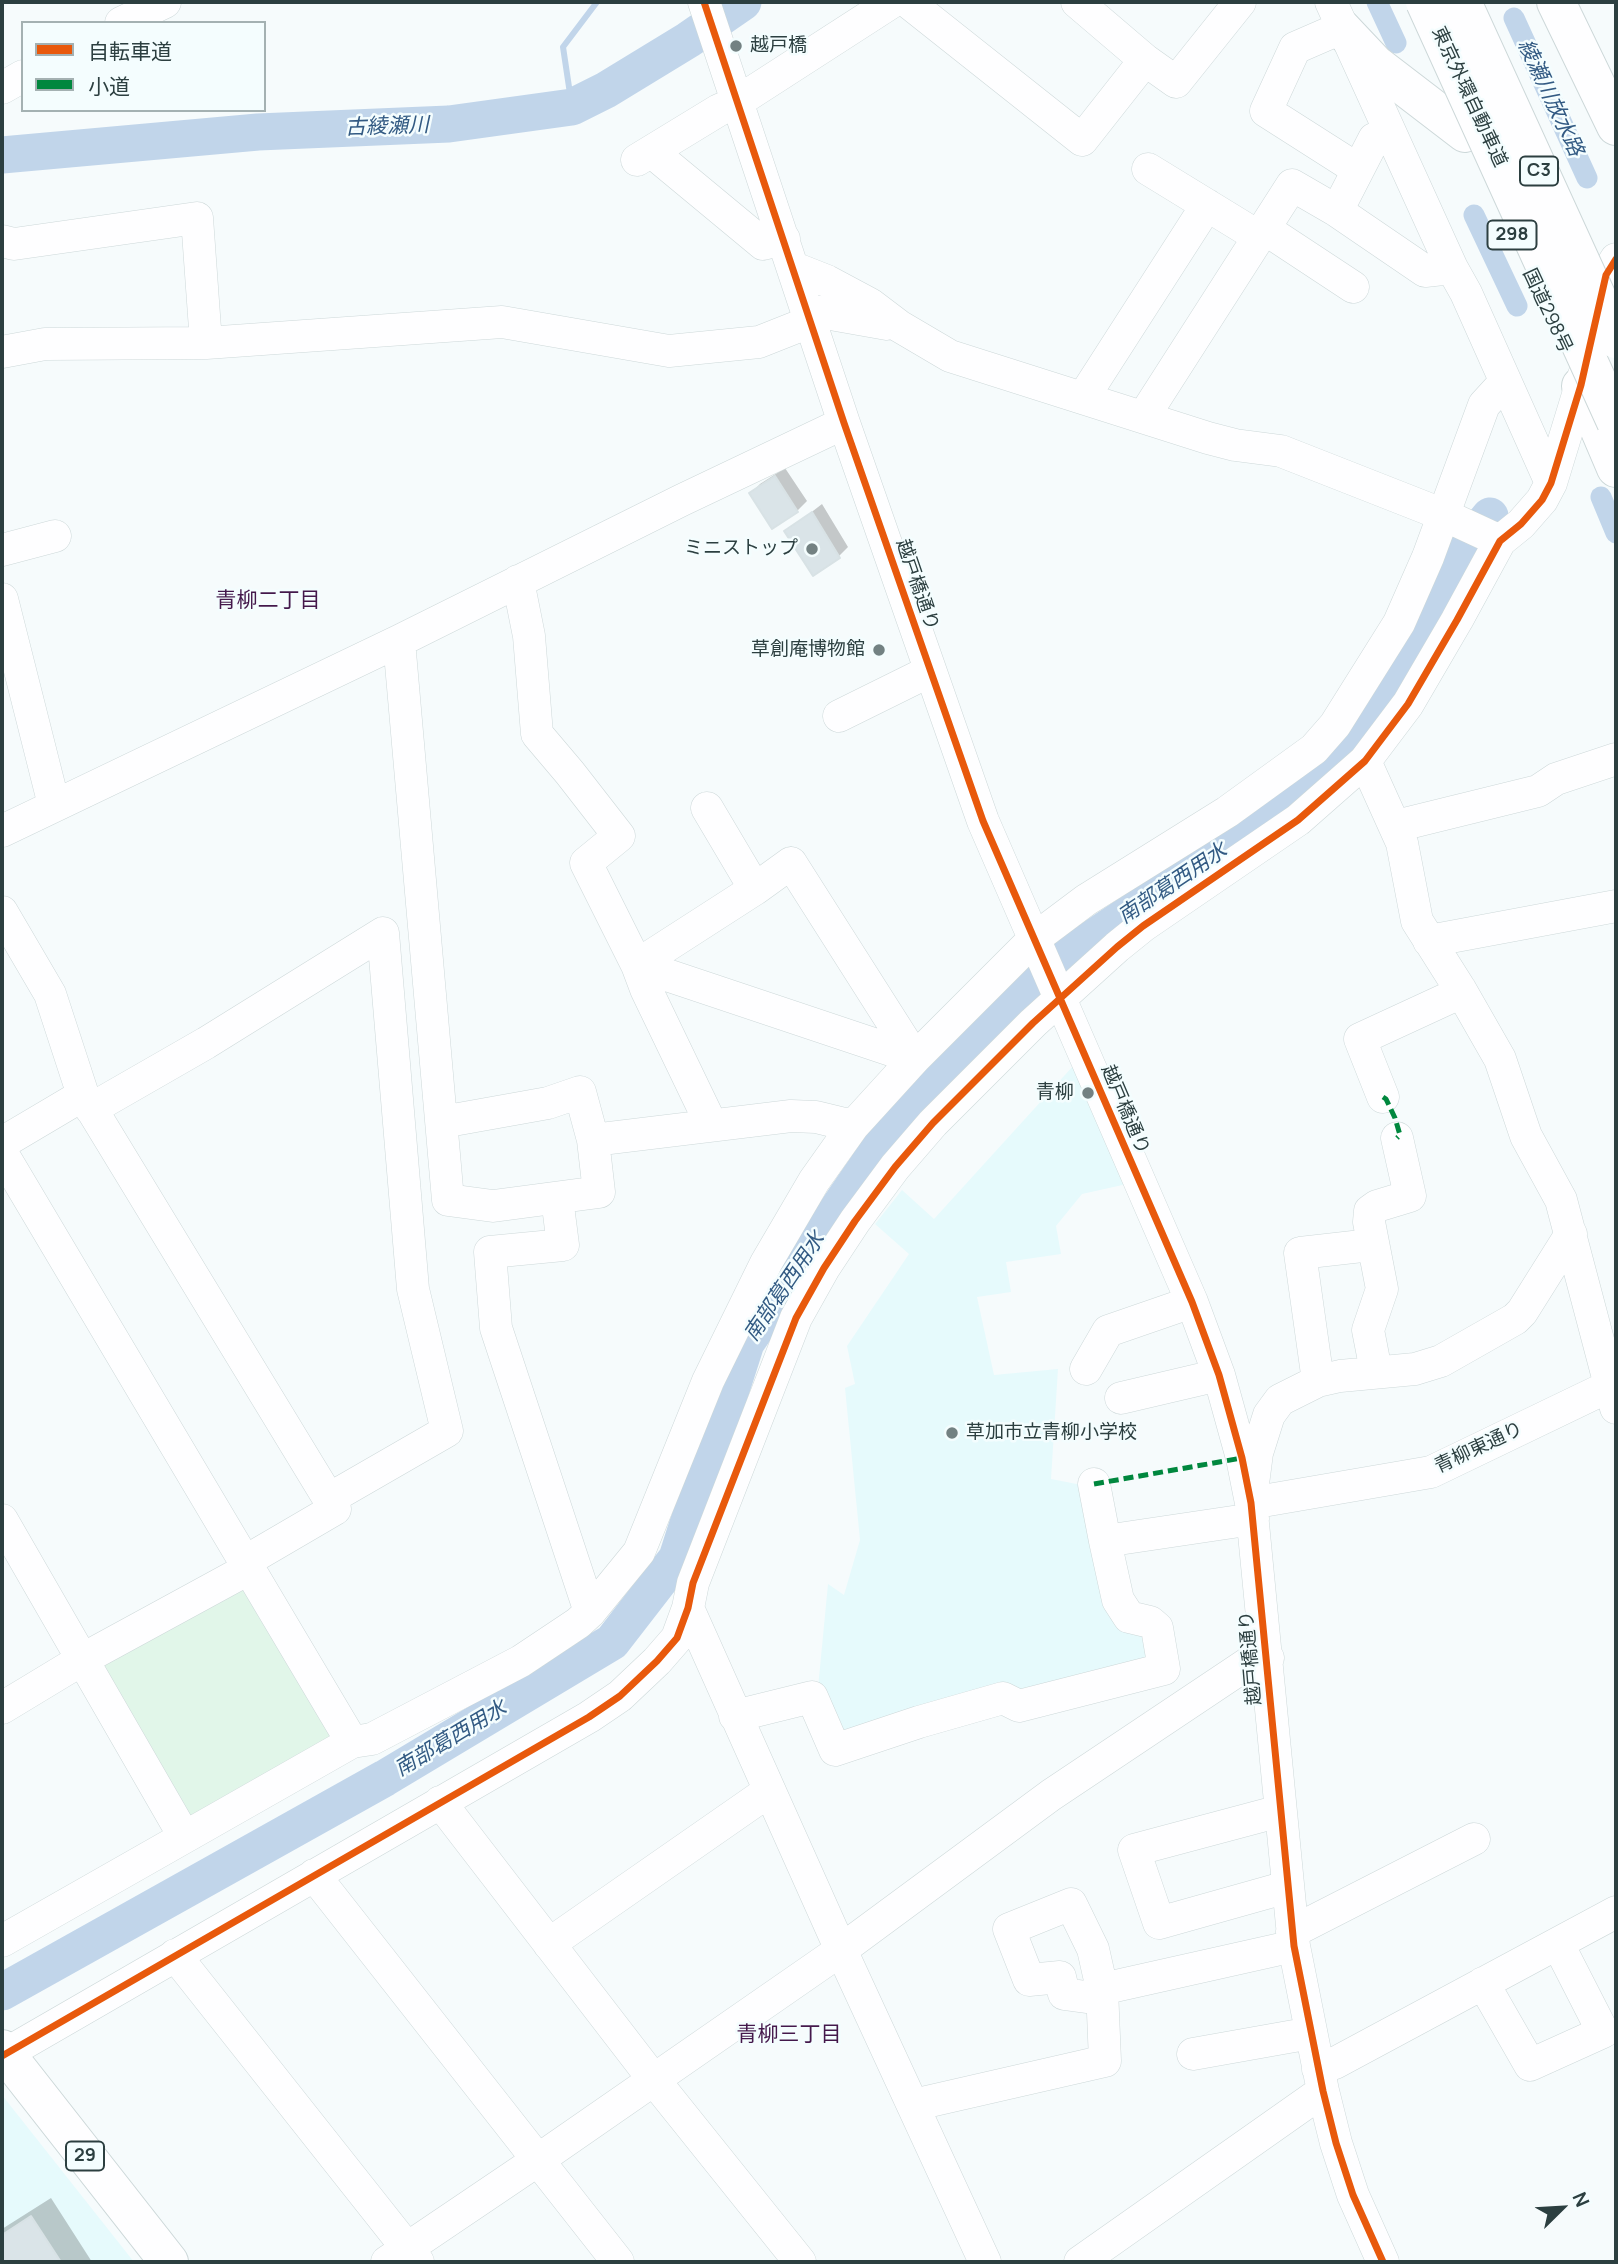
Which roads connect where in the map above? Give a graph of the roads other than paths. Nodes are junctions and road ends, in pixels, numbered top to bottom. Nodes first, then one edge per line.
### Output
1 (165, 2) edge
2 (704, 2) edge
3 (892, 2) edge
4 (908, 2) edge
5 (1077, 2) edge
6 (1406, 2) edge
7 (1425, 2) edge
8 (1462, 2) edge
9 (1480, 2) edge
10 (1556, 2) edge
11 (1235, 4) edge
12 (127, 14) edge
13 (1336, 15) edge
14 (1145, 60) junction
15 (21, 77) edge
16 (2, 88) edge
17 (737, 102) junction
18 (1616, 126) edge
19 (1389, 132) junction
20 (1465, 133) junction
21 (1148, 169) dead end
22 (1357, 169) junction
23 (1207, 205) junction
24 (1337, 211) junction
25 (1262, 233) junction
26 (2, 241) edge
27 (789, 253) junction
28 (1452, 268) junction
29 (1613, 277) edge
30 (1353, 287) dead end
31 (810, 315) junction
32 (899, 326) junction
33 (1616, 339) edge
34 (206, 343) junction
35 (2, 352) edge
36 (1505, 382) junction
37 (1581, 386) junction
38 (1083, 398) junction
39 (1143, 416) junction
40 (1616, 422) edge
41 (844, 423) junction
42 (1616, 468) edge
43 (1551, 483) junction
44 (1444, 515) junction
45 (55, 536) dead end
46 (1500, 541) junction
47 (2, 550) edge
48 (518, 581) junction
49 (2, 598) edge
50 (399, 641) junction
51 (930, 671) junction
52 (839, 716) dead end
53 (1616, 759) edge
54 (1366, 761) junction
55 (54, 805) junction
56 (707, 808) dead end
57 (1396, 826) junction
58 (2, 831) edge
59 (755, 889) junction
60 (1616, 906) edge
61 (2, 912) edge
62 (1429, 942) junction
63 (1036, 944) junction
64 (637, 965) junction
65 (1460, 989) junction
66 (1058, 995) junction
67 (915, 1058) junction
68 (1383, 1097) dead end
69 (87, 1102) junction
70 (442, 1122) junction
71 (712, 1124) junction
72 (853, 1126) junction
73 (1397, 1138) dead end
74 (593, 1140) junction
75 (2, 1143) edge
76 (2, 1153) edge
77 (557, 1198) junction
78 (1571, 1234) junction
79 (1371, 1245) junction
80 (1192, 1302) junction
81 (1086, 1369) dead end
82 (1376, 1371) junction
83 (1219, 1376) junction
84 (1318, 1381) junction
85 (1614, 1392) edge
86 (1121, 1398) dead end
87 (1094, 1484) dead end
88 (328, 1499) junction
89 (1252, 1511) junction
90 (2, 1520) edge
91 (1105, 1541) junction
92 (248, 1564) junction
93 (688, 1608) junction
94 (590, 1612) junction
95 (1268, 1658) junction
96 (83, 1660) junction
97 (2, 1708) edge
98 (735, 1716) junction
99 (352, 1742) junction
100 (769, 1791) junction
101 (440, 1802) junction
102 (1280, 1811) junction
103 (184, 1836) junction
104 (1474, 1839) dead end
105 (314, 1875) junction
106 (1287, 1887) junction
107 (1616, 1912) edge
108 (1293, 1939) junction
109 (2, 1941) edge
110 (549, 1944) junction
111 (1558, 1944) junction
112 (841, 1950) junction
113 (175, 1955) junction
114 (1483, 1983) junction
115 (1311, 2033) junction
116 (3, 2053) edge
117 (1193, 2054) dead end
118 (654, 2080) junction
119 (1320, 2080) junction
120 (913, 2105) junction
121 (538, 2160) junction
122 (404, 2258) edge
123 (169, 2262) edge
124 (618, 2262) edge
125 (800, 2262) edge
126 (985, 2262) edge
127 (1080, 2262) edge
128 (1383, 2262) edge

1 - 12 street
2 - 17 street, 越戸橋通り
3 - 17 street
4 - 14 street
5 - 14 street
6 - 20 main road, 国道298号 / 298
7 - 40 main road, 東京外環自動車道 / C3, bridge
8 - 33 main road, 東京外環自動車道 / C3, bridge
9 - 29 main road
10 - 18 main road
11 - 14 street
13 - 19 street
13 - 20 main road
13 - 22 street
15 - 16 street
17 - 27 street, 越戸橋通り
17 - 27 street
19 - 22 street
19 - 28 street
20 - 37 main road, 国道298号 / 298
21 - 23 street
22 - 24 street
23 - 25 street
23 - 38 street
24 - 25 street
24 - 28 street
25 - 30 street
25 - 39 street
26 - 34 street
27 - 31 street, 越戸橋通り
27 - 32 street
28 - 36 street
29 - 37 street
31 - 32 street
31 - 34 street
31 - 41 street, 越戸橋通り
32 - 38 street
34 - 35 street
36 - 43 street
36 - 44 street
37 - 42 main road, 国道298号 / 298
37 - 43 street
38 - 39 street
39 - 44 street
41 - 48 street
41 - 51 street, 越戸橋通り
43 - 46 street
44 - 46 street
44 - 63 street
45 - 47 street
46 - 54 street
48 - 50 street
48 - 64 street
49 - 55 street
50 - 55 street
50 - 70 street
51 - 52 street
51 - 63 street, 越戸橋通り
53 - 57 street
54 - 57 street
54 - 66 street
55 - 58 street
56 - 59 street
57 - 62 street
59 - 64 street
59 - 67 street
60 - 62 street
61 - 69 street
62 - 65 street
63 - 66 street, 越戸橋通り
63 - 67 street
64 - 67 street
64 - 71 street
65 - 68 street
65 - 78 street
66 - 80 street, 越戸橋通り
66 - 93 street
67 - 72 street
69 - 75 street
69 - 88 street
69 - 88 street
70 - 74 street
70 - 77 street
71 - 72 street
71 - 74 street
72 - 94 street
73 - 79 street
74 - 77 street
76 - 92 street
77 - 94 street
78 - 82 street
78 - 85 street
79 - 82 street
79 - 84 street
80 - 81 street
80 - 83 street, 越戸橋通り
82 - 84 street
83 - 86 street
83 - 89 street, 越戸橋通り
84 - 89 street
85 - 89 street, 青柳東通り
87 - 91 street
88 - 92 street
89 - 91 street, 青柳東通り
89 - 95 street, 越戸橋通り
90 - 96 street
91 - 98 street
92 - 96 street
92 - 99 street
93 - 98 street
93 - 101 street
94 - 99 street
95 - 102 street, 越戸橋通り
95 - 112 street
96 - 97 street
96 - 103 street
98 - 100 street
99 - 103 street
100 - 110 street
100 - 112 street
101 - 105 street
101 - 110 street
102 - 106 street, 越戸橋通り
102 - 106 street
103 - 109 street
104 - 108 street
105 - 113 street
105 - 121 street
106 - 108 street, 越戸橋通り
107 - 111 street
108 - 115 street, 越戸橋通り
108 - 120 street
110 - 118 street
111 - 114 street
111 - 114 street
112 - 118 street
112 - 120 street
113 - 116 street
113 - 122 street
114 - 119 street
115 - 117 street
115 - 119 street, 越戸橋通り
116 - 123 main road, 29
118 - 121 street
118 - 125 street
119 - 127 street
119 - 128 street, 越戸橋通り
120 - 126 street
121 - 122 street
121 - 124 street

